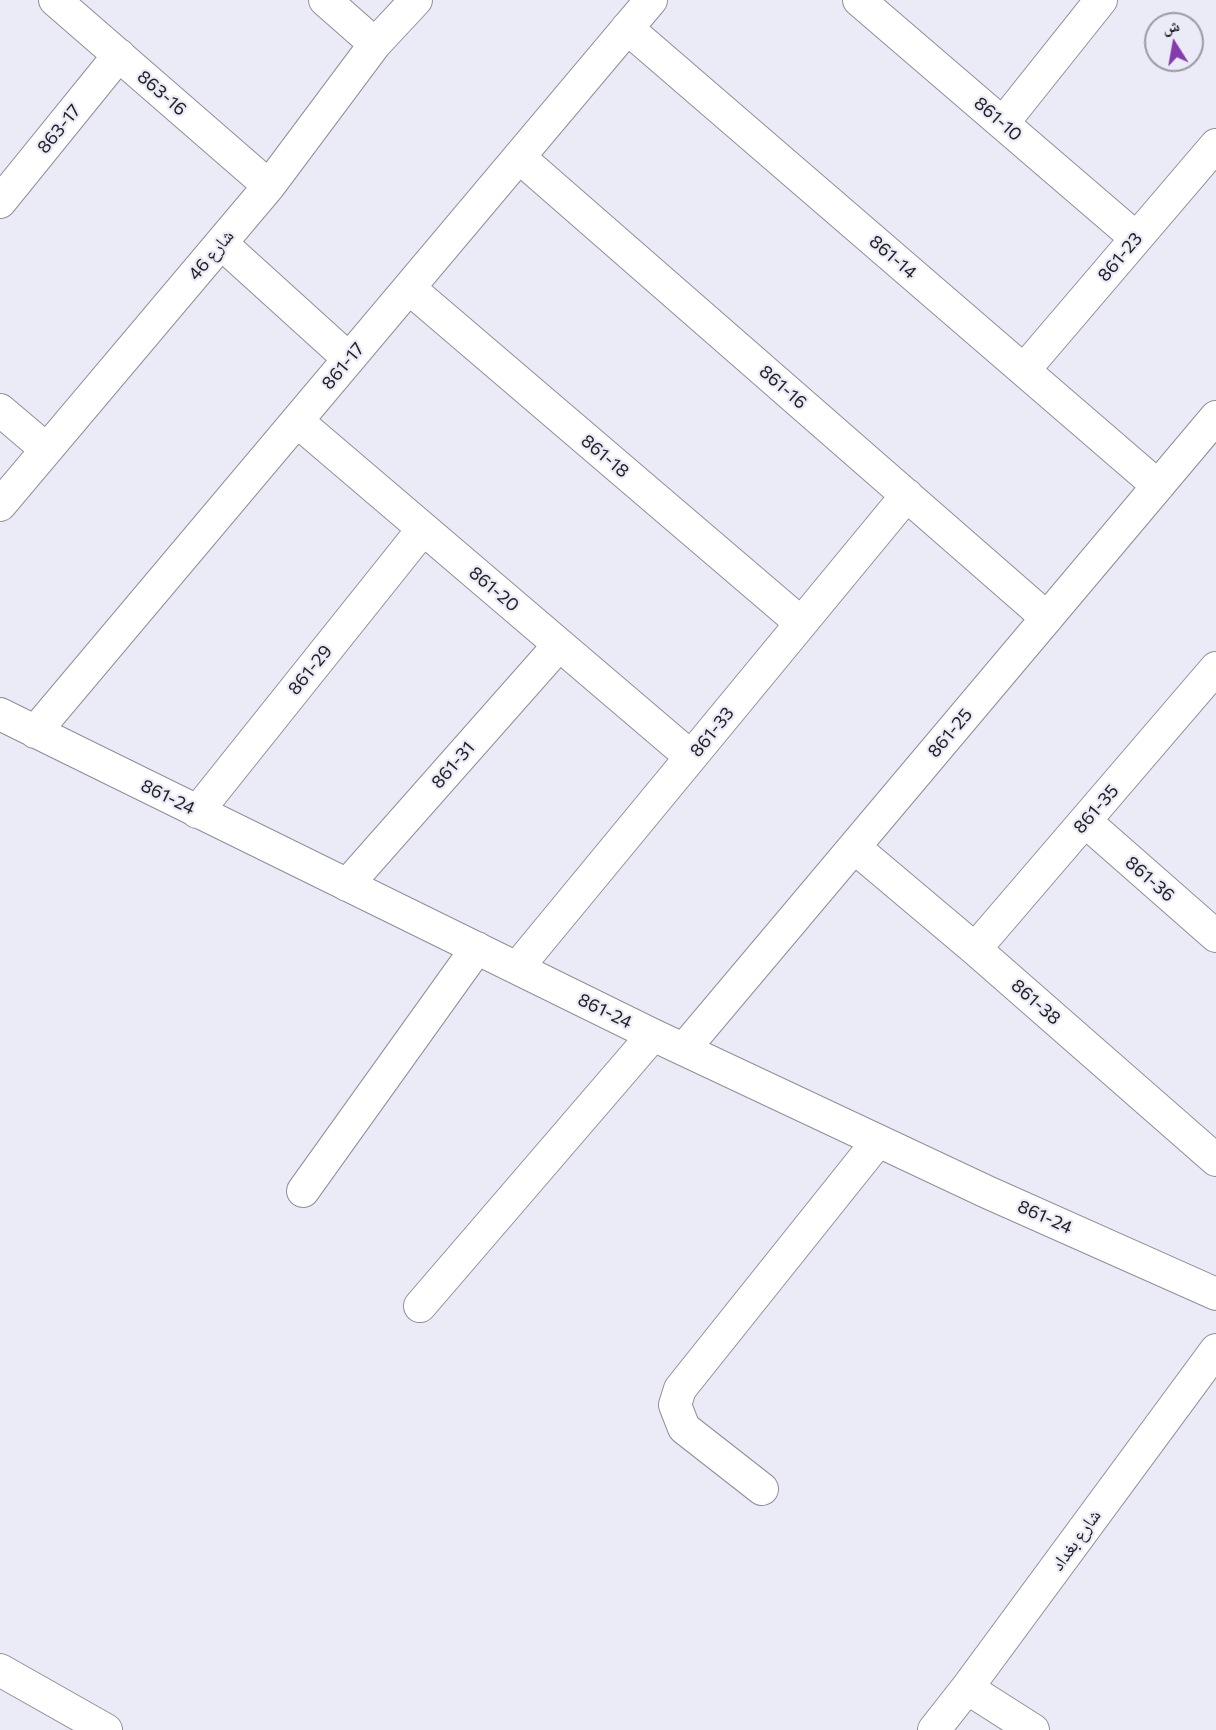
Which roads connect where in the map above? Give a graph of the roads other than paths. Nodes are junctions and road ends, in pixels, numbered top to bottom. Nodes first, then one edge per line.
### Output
1 (55, 0) edge
2 (325, 0) edge
3 (416, 0) edge
4 (651, 0) edge
5 (1101, 0) edge
6 (862, 1) edge
7 (627, 28) junction
8 (375, 44) junction
9 (119, 56) junction
10 (1003, 123) junction
11 (1216, 144) edge
12 (519, 157) junction
13 (269, 186) junction
14 (5, 187) edge
15 (1136, 238) junction
16 (221, 243) junction
17 (409, 288) junction
18 (349, 359) junction
19 (1024, 370) junction
20 (0, 410) edge
21 (1216, 417) edge
22 (297, 421) junction
23 (46, 449) junction
24 (1158, 486) junction
25 (907, 495) junction
26 (0, 505) edge
27 (423, 529) junction
28 (1047, 618) junction
29 (801, 623) junction
30 (559, 645) junction
31 (1216, 668) edge
32 (1206, 700) edge
33 (0, 714) edge
34 (35, 732) junction
35 (691, 757) junction
36 (197, 812) junction
37 (1085, 821) junction
38 (854, 847) junction
39 (347, 885) junction
40 (1216, 936) edge
41 (477, 948) junction
42 (975, 949) junction
43 (517, 968) junction
44 (653, 1035) junction
45 (684, 1049) junction
46 (878, 1141) junction
47 (1216, 1160) edge
48 (303, 1191) dead end
49 (1216, 1294) edge
50 (420, 1306) dead end
51 (1216, 1350) edge
52 (762, 1489) dead end
53 (0, 1670) edge
54 (967, 1688) junction
55 (106, 1730) edge
56 (934, 1730) edge
57 (1033, 1730) edge

1 - 9 street, 863-16
2 - 8 street
3 - 8 street, شارع 46
4 - 7 street, 861-17
5 - 10 street
6 - 10 street, 861-10
7 - 12 street, 861-17
7 - 19 street, 861-14
8 - 13 street, شارع 46
9 - 13 street, 863-16
9 - 14 street, 863-17
10 - 15 street, 861-10
11 - 15 street, 861-23
12 - 17 street, 861-17
12 - 25 street, 861-16
13 - 16 street, شارع 46
15 - 19 street, 861-23
16 - 18 street
16 - 23 street, شارع 46
17 - 18 street, 861-17
17 - 29 street, 861-18
18 - 22 street, 861-17
19 - 24 street, 861-14
20 - 23 street
21 - 24 street, 861-25
22 - 27 street, 861-20
22 - 34 street, 861-17
23 - 26 street, شارع 46
24 - 28 street, 861-25
25 - 28 street, 861-16
25 - 29 street, 861-33
27 - 30 street, 861-20
27 - 36 street, 861-29
28 - 38 street, 861-25
29 - 35 street, 861-33
30 - 35 street, 861-20
30 - 39 street, 861-31
31 - 32 street, 861-35
32 - 37 street, 861-35
33 - 34 street, 861-24
34 - 36 street, 861-24
35 - 43 street, 861-33
36 - 39 street, 861-24
37 - 40 street, 861-36
37 - 42 street, 861-35
38 - 42 street, 861-38
38 - 45 street, 861-25
39 - 41 street, 861-24
41 - 43 street, 861-24
41 - 48 street
42 - 47 street, 861-38
43 - 44 street, 861-24
44 - 45 street, 861-24
44 - 50 street
45 - 46 street, 861-24
46 - 49 street, 861-24
46 - 52 street
51 - 54 street, شارع بغداد
53 - 55 street
54 - 56 street, شارع بغداد
54 - 57 street

